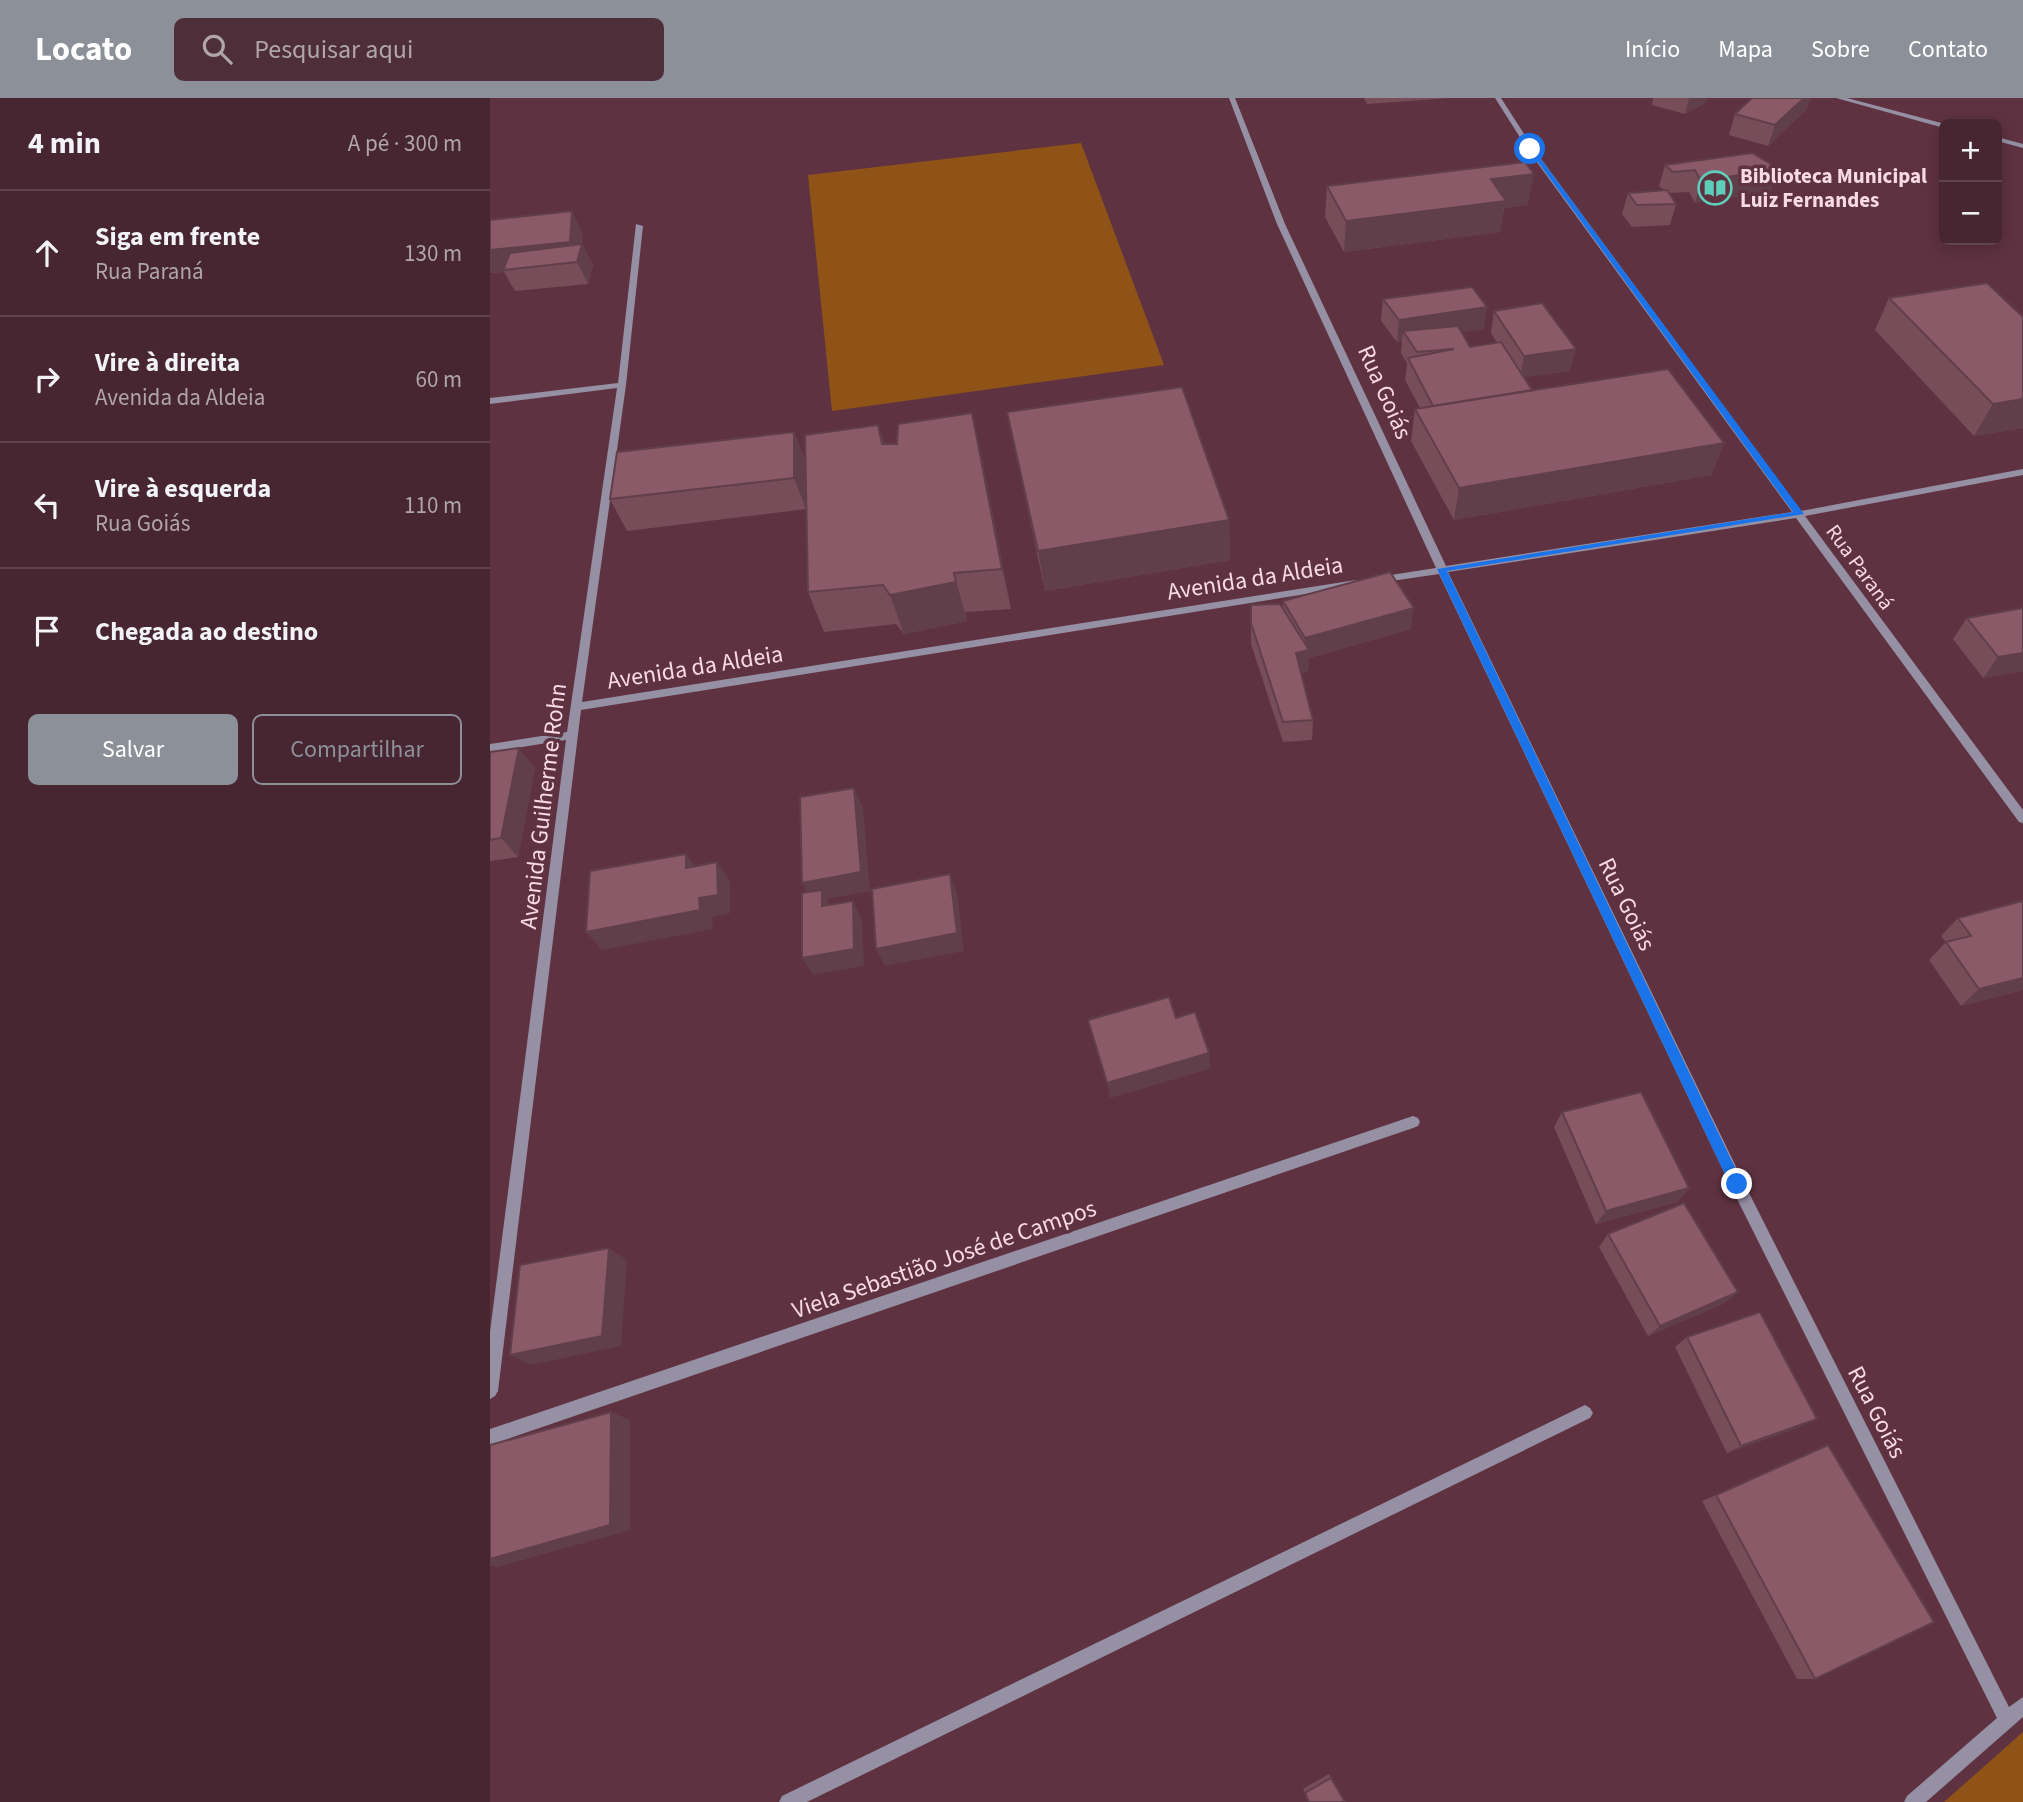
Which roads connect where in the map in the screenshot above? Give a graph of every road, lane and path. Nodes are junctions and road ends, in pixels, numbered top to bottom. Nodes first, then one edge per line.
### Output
1 (1232, 98) edge
2 (1498, 98) edge
3 (1839, 98) edge
4 (1939, 125) edge
5 (2002, 140) edge
6 (2023, 146) edge
7 (639, 226) dead end
8 (622, 385) junction
9 (490, 401) edge
10 (2023, 472) edge
11 (1799, 514) junction
12 (1441, 569) junction
13 (576, 707) junction
14 (573, 735) junction
15 (490, 748) edge
16 (2023, 818) edge
17 (1413, 1122) dead end
18 (493, 1344) edge
19 (490, 1391) edge
20 (1585, 1413) dead end
21 (490, 1437) edge
22 (2023, 1706) edge
23 (2006, 1718) junction
24 (788, 1802) edge
25 (1913, 1802) edge

1 - 12 street, Rua Goiás
2 - 11 street, Rua Paraná
3 - 4 street
5 - 6 street
7 - 8 street, Avenida Guilherme Rohn
8 - 9 street
8 - 13 street, Avenida Guilherme Rohn
10 - 11 street, Avenida da Aldeia
11 - 12 street, Avenida da Aldeia
11 - 16 street, Rua Paraná
12 - 13 street, Avenida da Aldeia
12 - 23 street, Rua Goiás
13 - 14 street, Avenida Guilherme Rohn
14 - 15 street
14 - 18 street, Avenida Guilherme Rohn
17 - 21 street, Viela Sebastião José de Campos
18 - 19 street, Avenida Guilherme Rohn
20 - 24 street
22 - 23 street
23 - 25 street

